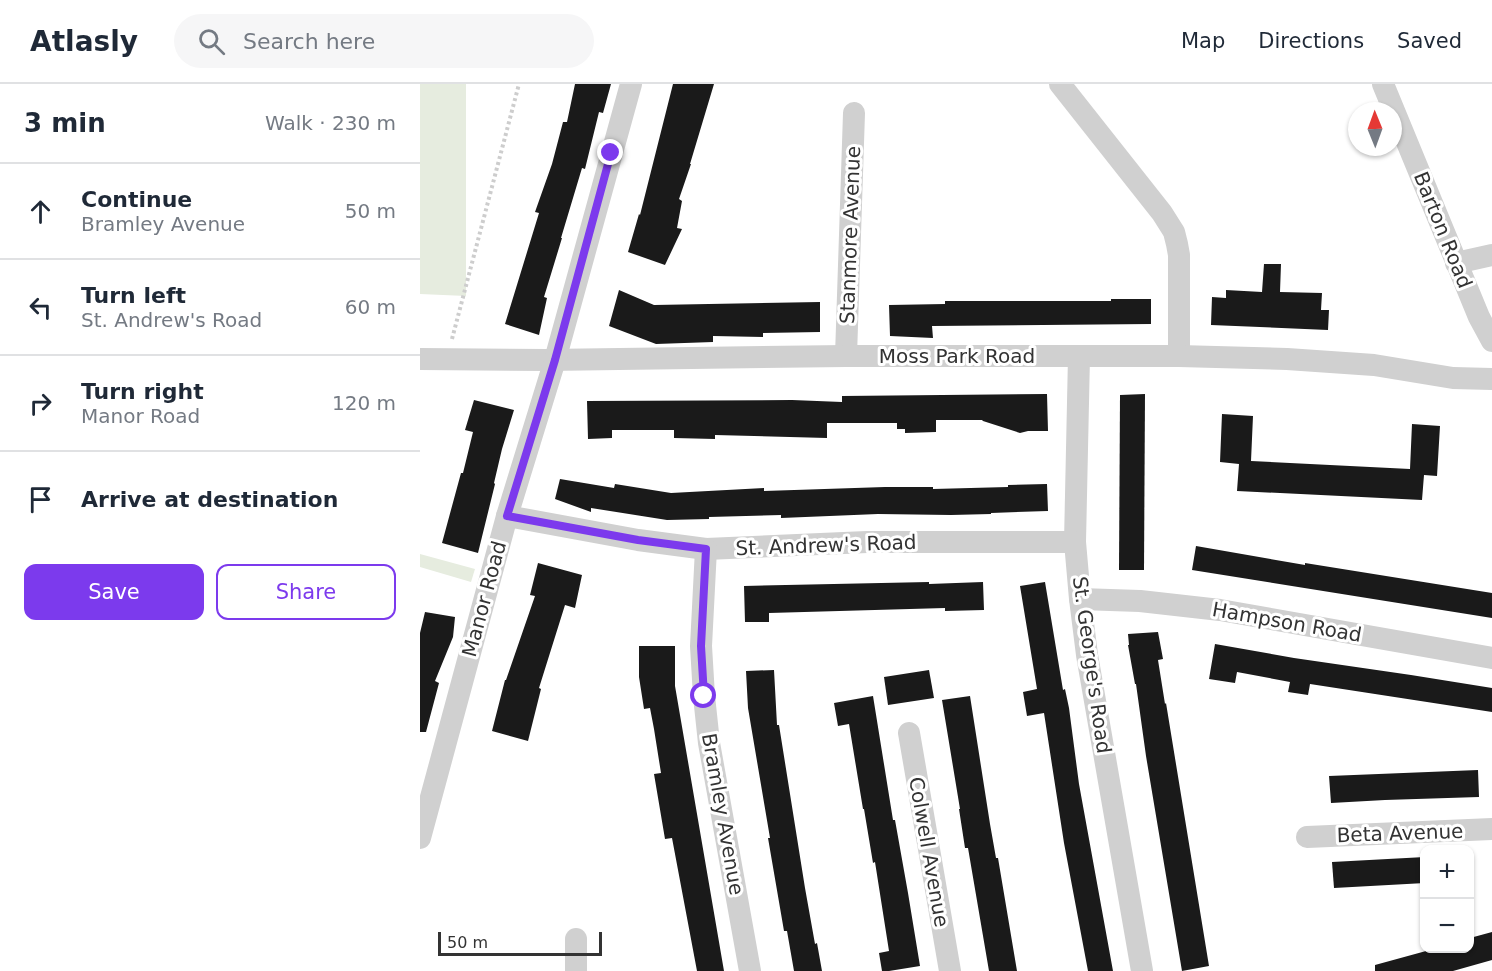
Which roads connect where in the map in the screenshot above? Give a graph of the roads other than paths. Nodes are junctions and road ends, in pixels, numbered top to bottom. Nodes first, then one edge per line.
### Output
1 (631, 84) edge
2 (1060, 84) edge
3 (1383, 84) edge
4 (854, 113) dead end
5 (1492, 255) edge
6 (1456, 263) junction
7 (1492, 341) edge
8 (1079, 356) junction
9 (1179, 356) junction
10 (846, 357) junction
11 (420, 359) edge
12 (555, 360) junction
13 (1492, 379) edge
14 (507, 516) junction
15 (1075, 542) junction
16 (706, 549) junction
17 (1080, 599) junction
18 (1492, 658) edge
19 (909, 732) dead end
20 (1492, 830) edge
21 (1307, 837) dead end
22 (420, 838) edge
23 (576, 939) dead end
24 (576, 971) edge
25 (750, 971) edge
26 (950, 971) edge
27 (1142, 971) edge

1 - 12 street, Manor Road
2 - 9 street
3 - 6 street, Barton Road
4 - 10 street, Stanmore Avenue
5 - 6 street
6 - 7 street, Barton Road
8 - 9 street, Moss Park Road
8 - 10 street, Moss Park Road
8 - 15 street, St. George's Road
9 - 13 street, Moss Park Road
10 - 12 street, Moss Park Road
11 - 12 street, Moss Park Road
12 - 14 street, Manor Road
14 - 16 street, St. Andrew's Road
14 - 22 street, Manor Road
15 - 16 street, St. Andrew's Road
15 - 17 street, St. George's Road
16 - 25 street, Bramley Avenue
17 - 18 street, Hampson Road
17 - 27 street, St. George's Road
19 - 26 street, Colwell Avenue
20 - 21 street, Beta Avenue
23 - 24 street

